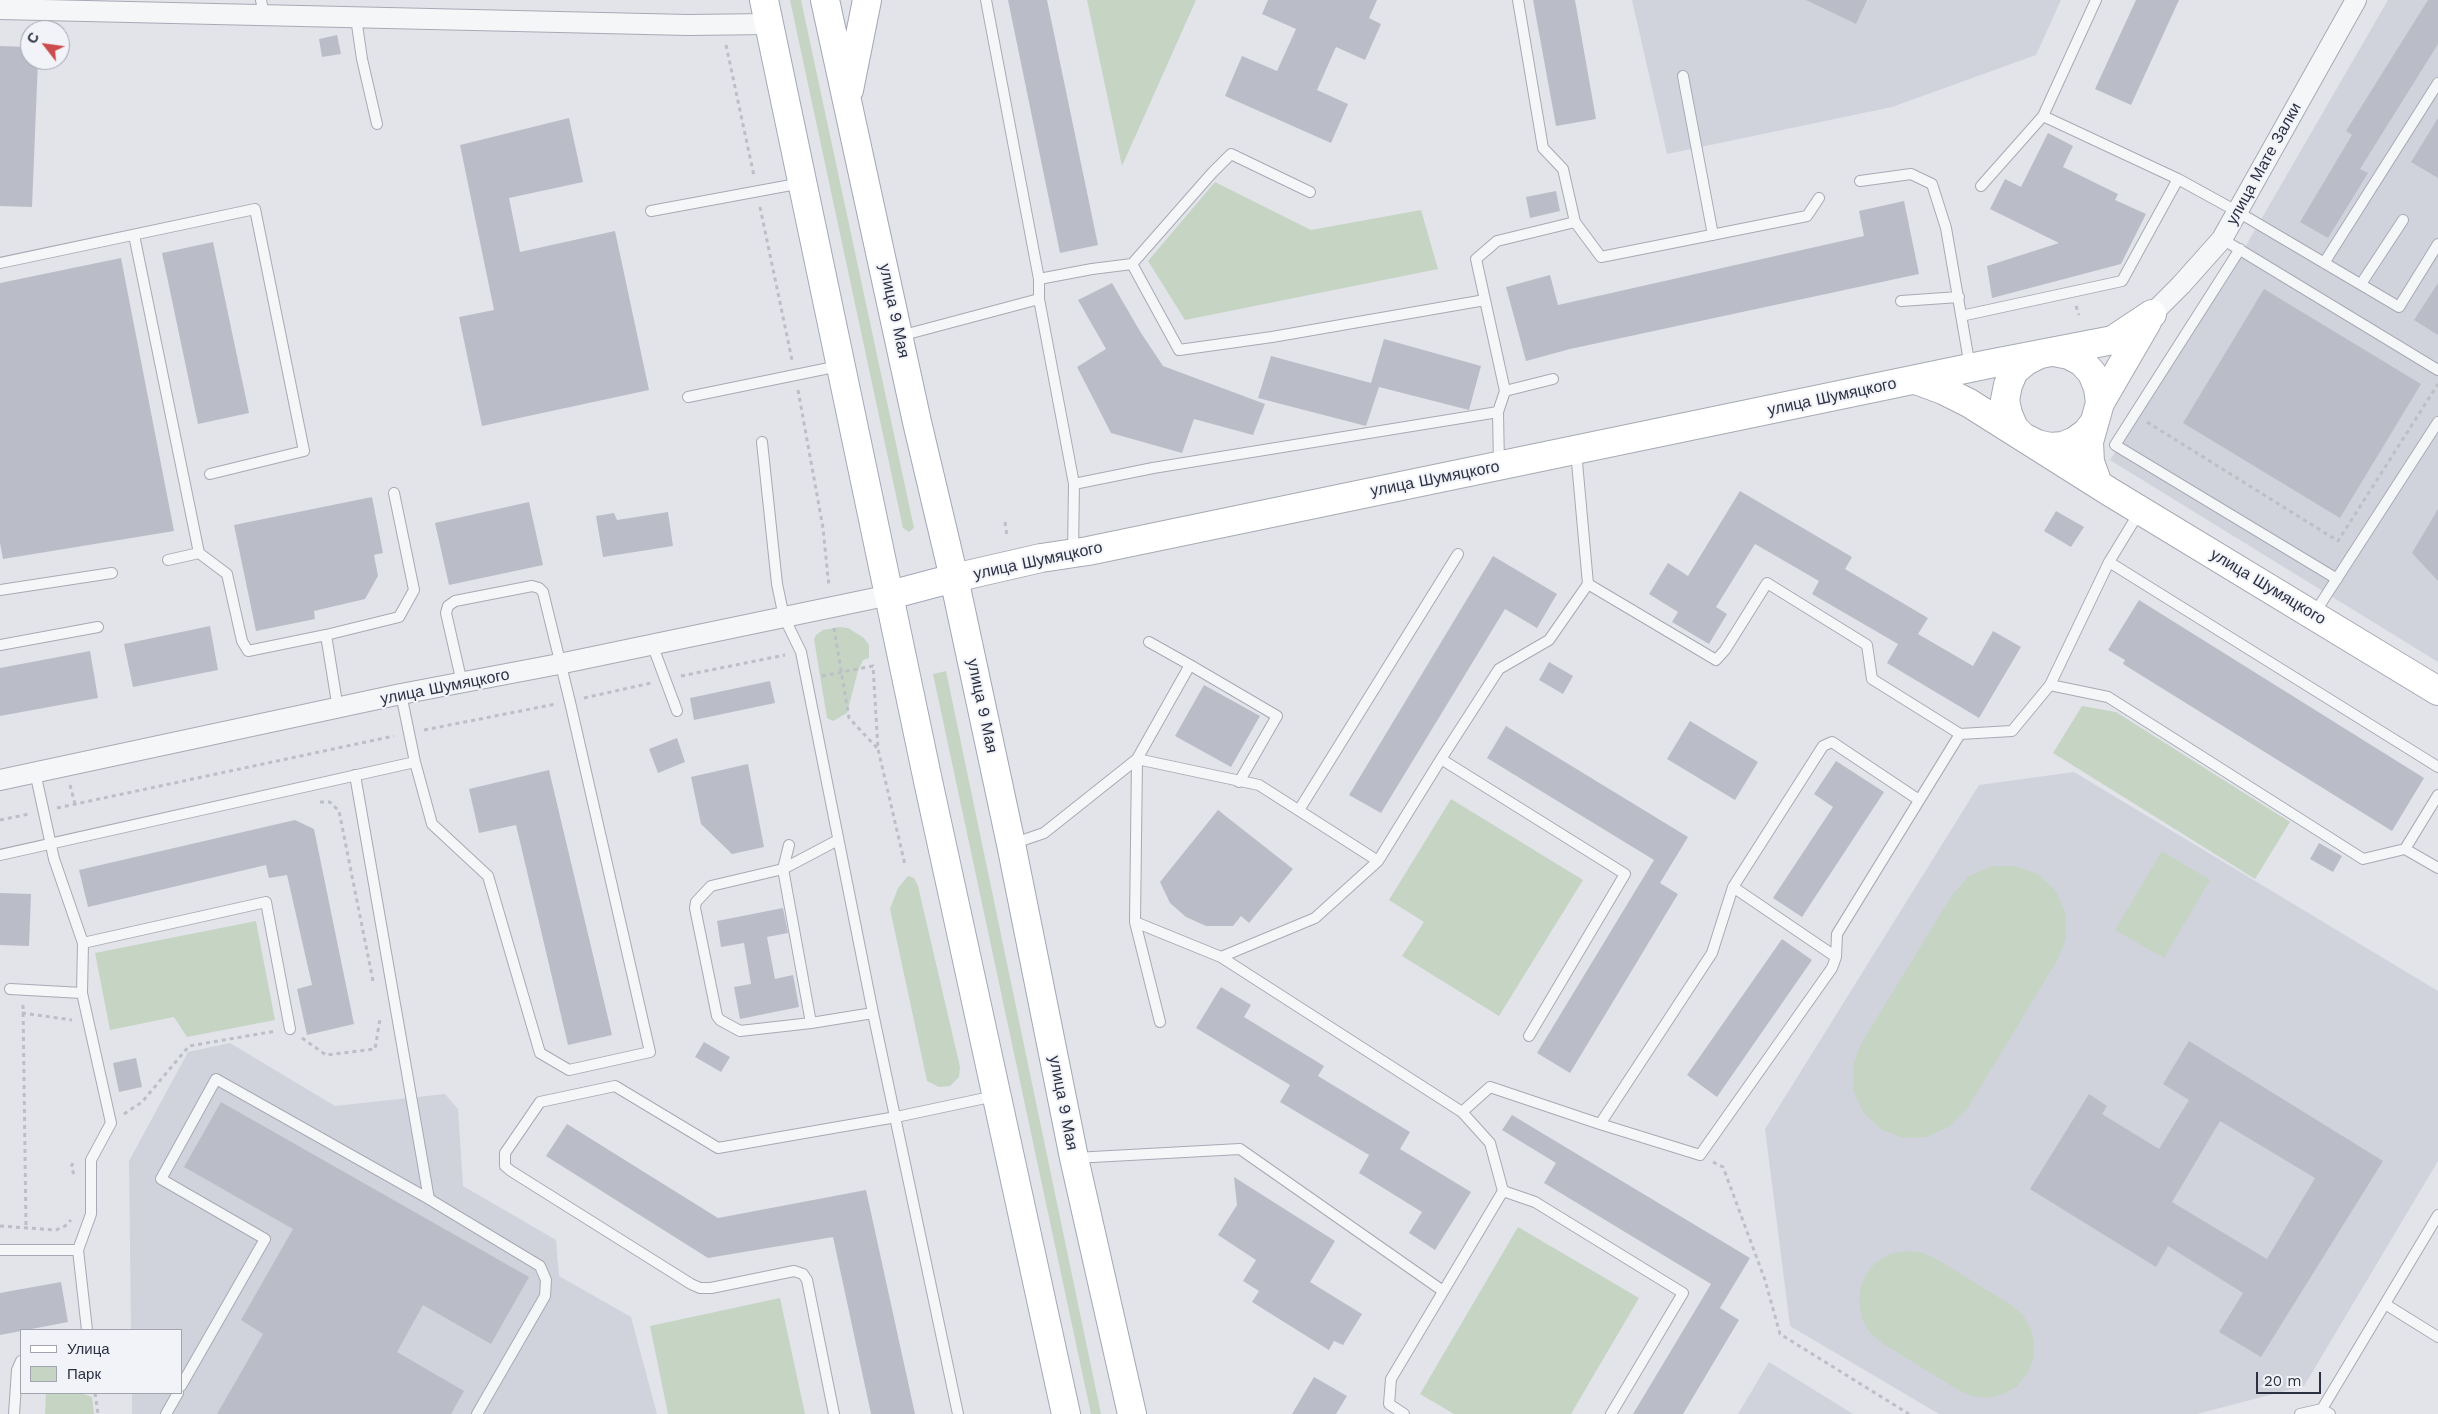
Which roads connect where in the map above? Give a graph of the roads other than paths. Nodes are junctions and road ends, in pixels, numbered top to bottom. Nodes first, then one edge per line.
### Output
1 (825, 0) edge
2 (867, 0) edge
3 (986, 0) edge
4 (1518, 0) edge
5 (2096, 0) edge
6 (2356, 0) edge
7 (262, 7) edge
8 (0, 9) edge
9 (767, 12) edge
10 (356, 18) junction
11 (1683, 76) dead end
12 (2438, 83) edge
13 (847, 99) junction
14 (2043, 116) junction
15 (378, 124) dead end
16 (2178, 179) junction
17 (1860, 180) dead end
18 (803, 182) junction
19 (1981, 186) dead end
20 (1310, 192) dead end
21 (1819, 198) dead end
22 (651, 211) dead end
23 (2238, 212) junction
24 (2404, 220) dead end
25 (1575, 222) junction
26 (134, 235) junction
27 (1713, 235) junction
28 (2222, 239) junction
29 (2438, 244) edge
30 (2240, 249) junction
31 (0, 263) edge
32 (2324, 263) junction
33 (1132, 264) junction
34 (1039, 279) junction
35 (2361, 284) junction
36 (1959, 297) junction
37 (1039, 299) junction
38 (1485, 300) junction
39 (1902, 302) dead end
40 (2152, 314) junction
41 (1962, 316) junction
42 (900, 336) junction
43 (2046, 353) junction
44 (842, 365) junction
45 (1970, 368) junction
46 (2438, 370) edge
47 (1553, 379) dead end
48 (1916, 380) junction
49 (1505, 391) junction
50 (688, 397) dead end
51 (1498, 412) junction
52 (2097, 413) junction
53 (2438, 422) edge
54 (2023, 437) junction
55 (762, 442) dead end
56 (1576, 450) junction
57 (1499, 466) junction
58 (210, 474) dead end
59 (1074, 484) junction
60 (2098, 484) junction
61 (394, 493) dead end
62 (2141, 510) junction
63 (199, 553) junction
64 (1073, 553) junction
65 (1458, 554) dead end
66 (168, 560) dead end
67 (2109, 562) junction
68 (112, 573) dead end
69 (954, 578) junction
70 (2337, 579) junction
71 (1588, 584) junction
72 (0, 590) edge
73 (890, 595) junction
74 (2313, 615) junction
75 (784, 617) junction
76 (98, 627) dead end
77 (326, 635) junction
78 (1149, 642) dead end
79 (652, 644) junction
80 (0, 645) edge
81 (559, 664) junction
82 (1190, 665) junction
83 (462, 682) junction
84 (2050, 685) junction
85 (2438, 691) edge
86 (401, 694) junction
87 (338, 709) junction
88 (677, 711) dead end
89 (1960, 734) junction
90 (1137, 759) junction
91 (1441, 759) junction
92 (415, 762) junction
93 (2438, 767) edge
94 (35, 772) junction
95 (355, 775) junction
96 (0, 780) edge
97 (1239, 782) junction
98 (2438, 795) edge
99 (1919, 800) junction
100 (1299, 810) junction
101 (838, 840) junction
102 (51, 842) junction
103 (1011, 844) junction
104 (789, 846) dead end
105 (2405, 849) junction
106 (0, 855) edge
107 (1378, 861) junction
108 (2438, 868) edge
109 (783, 869) junction
110 (1733, 887) junction
111 (1135, 922) junction
112 (83, 943) junction
113 (1221, 957) junction
114 (1836, 957) junction
115 (10, 990) dead end
116 (82, 993) junction
117 (872, 1013) junction
118 (1160, 1022) dead end
119 (811, 1023) junction
120 (290, 1029) dead end
121 (1529, 1036) dead end
122 (998, 1095) junction
123 (1462, 1112) junction
124 (896, 1117) junction
125 (1600, 1124) junction
126 (1074, 1158) junction
127 (1502, 1191) junction
128 (429, 1199) junction
129 (2438, 1215) edge
130 (0, 1250) edge
131 (78, 1250) junction
132 (1443, 1292) junction
133 (2385, 1304) junction
134 (87, 1329) edge
135 (2438, 1337) edge
136 (20, 1363) edge
137 (182, 1384) edge
138 (177, 1394) edge
139 (2326, 1411) edge
140 (14, 1414) edge
141 (166, 1414) edge
142 (477, 1414) edge
143 (834, 1414) edge
144 (958, 1414) edge
145 (1066, 1414) edge
146 (1132, 1414) edge
147 (1404, 1414) edge
148 (1611, 1414) edge
149 (2300, 1414) edge

1 - 13 main road, улица 9 Мая
2 - 13 main road
3 - 34 lane
4 - 25 lane
5 - 14 lane
6 - 23 street, улица Мате Залки
7 - 8 street
7 - 10 street
9 - 10 street
9 - 18 main road
10 - 15 lane
11 - 27 lane
12 - 32 lane
13 - 42 main road, улица 9 Мая
14 - 16 lane
14 - 19 lane
16 - 23 lane
16 - 41 lane
17 - 36 lane
18 - 22 lane
18 - 44 main road
20 - 33 lane
21 - 27 lane
23 - 28 street, улица Мате Залки
23 - 32 lane
24 - 35 lane
25 - 27 lane
25 - 38 lane
26 - 31 lane
26 - 58 lane
26 - 63 lane
28 - 30 lane
28 - 40 street, улица Мате Залки
29 - 35 lane
30 - 46 lane
30 - 70 lane
32 - 35 lane
33 - 34 lane
33 - 38 lane
34 - 37 lane
36 - 39 lane
36 - 41 lane
37 - 42 lane
37 - 59 lane
38 - 49 lane
40 - 43 main road, улица Шумяцкого
40 - 52 main road
41 - 45 lane
42 - 69 main road, улица 9 Мая
43 - 45 main road, улица Шумяцкого
43 - 52 main road
43 - 54 main road
44 - 50 lane
44 - 73 main road
45 - 48 main road, улица Шумяцкого
47 - 49 lane
48 - 54 main road
48 - 56 main road, улица Шумяцкого
49 - 51 lane
51 - 57 lane
51 - 59 lane
52 - 54 main road
52 - 60 main road
53 - 70 lane
54 - 60 main road, улица Шумяцкого
55 - 75 lane
56 - 57 main road, улица Шумяцкого
56 - 71 lane
57 - 64 main road, улица Шумяцкого
59 - 64 lane
60 - 62 main road, улица Шумяцкого
61 - 77 lane
62 - 67 lane
62 - 74 main road, улица Шумяцкого
63 - 66 lane
63 - 77 lane
64 - 69 main road, улица Шумяцкого
65 - 100 lane
67 - 84 lane
67 - 93 lane
68 - 72 lane
69 - 73 main road, улица Шумяцкого
69 - 103 main road, улица 9 Мая
70 - 74 lane
71 - 89 lane
71 - 91 lane
73 - 75 street, улица Шумяцкого
73 - 122 main road
74 - 85 main road, улица Шумяцкого
75 - 79 street, улица Шумяцкого
75 - 101 lane
76 - 80 lane
77 - 87 lane
78 - 82 lane
79 - 81 street, улица Шумяцкого
79 - 88 lane
81 - 83 street, улица Шумяцкого
81 - 83 lane
81 - 92 lane
82 - 90 lane
82 - 97 lane
83 - 86 street, улица Шумяцкого
84 - 89 lane
84 - 105 lane
86 - 87 street, улица Шумяцкого
86 - 92 lane
87 - 94 street, улица Шумяцкого
89 - 99 lane
90 - 97 lane
90 - 103 lane
90 - 111 lane
91 - 107 lane
91 - 121 lane
92 - 95 lane
94 - 96 street, улица Шумяцкого
94 - 102 lane
95 - 102 lane
95 - 128 lane
97 - 100 lane
98 - 105 lane
99 - 110 lane
99 - 114 lane
100 - 107 lane
101 - 109 lane
101 - 117 lane
102 - 106 lane
102 - 112 lane
103 - 126 main road, улица 9 Мая
104 - 109 lane
105 - 108 lane
107 - 113 lane
109 - 119 lane
109 - 119 lane
110 - 114 lane
110 - 125 lane
111 - 113 lane
111 - 118 lane
112 - 116 lane
112 - 120 lane
113 - 123 lane
114 - 125 lane
115 - 116 lane
116 - 131 lane
117 - 119 lane
117 - 124 lane
122 - 124 lane
122 - 145 main road
123 - 125 lane
123 - 127 lane
124 - 143 lane
124 - 144 lane
126 - 132 lane
126 - 146 main road, улица 9 Мая
127 - 132 lane
127 - 148 lane
128 - 137 lane
128 - 142 lane
129 - 133 lane
130 - 131 lane
131 - 134 lane
132 - 147 lane
133 - 135 lane
133 - 139 lane
136 - 140 lane
138 - 141 lane
139 - 149 lane

